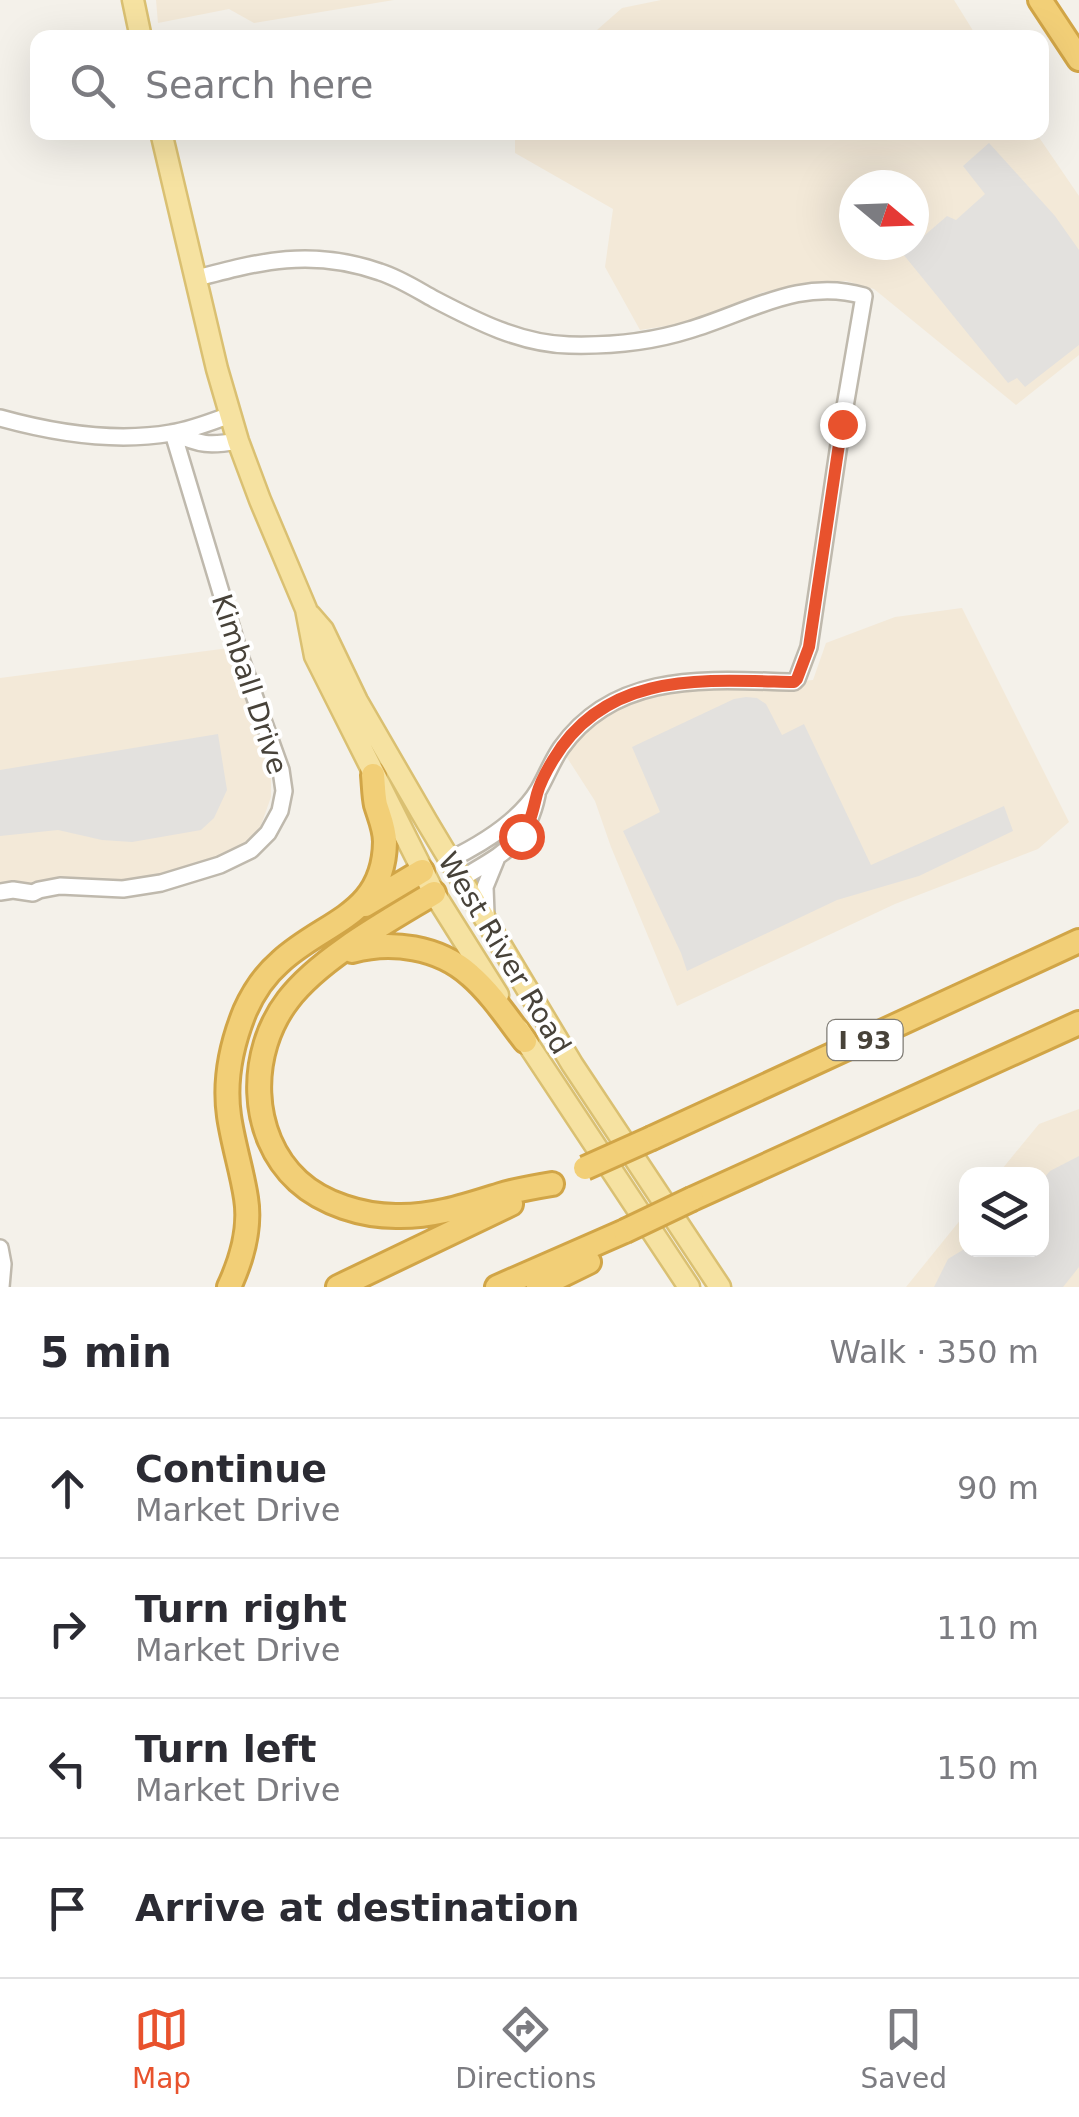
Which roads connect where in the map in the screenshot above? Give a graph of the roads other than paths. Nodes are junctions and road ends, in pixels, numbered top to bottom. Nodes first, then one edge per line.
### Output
1 (134, 0) edge
2 (1040, 0) edge
3 (140, 30) edge
4 (1079, 59) edge
5 (163, 140) edge
6 (194, 279) junction
7 (230, 415) junction
8 (0, 418) edge
9 (173, 433) junction
10 (238, 441) junction
11 (306, 610) junction
12 (372, 775) junction
13 (538, 791) junction
14 (502, 853) junction
15 (449, 860) junction
16 (422, 871) junction
17 (461, 880) junction
18 (0, 892) edge
19 (434, 893) junction
20 (360, 908) junction
21 (490, 927) junction
22 (1079, 942) edge
23 (338, 954) junction
24 (1079, 1024) edge
25 (525, 1042) junction
26 (552, 1184) junction
27 (626, 1231) junction
28 (0, 1248) edge
29 (1, 1287) edge
30 (229, 1287) edge
31 (338, 1287) edge
32 (497, 1287) edge
33 (538, 1287) edge
34 (689, 1287) edge
35 (720, 1287) edge

1 - 3 main road
2 - 4 highway
5 - 6 main road, West River Road
6 - 7 main road, West River Road
6 - 13 street
7 - 9 street
7 - 10 main road, West River Road
8 - 9 street
9 - 10 street
9 - 18 street, Kimball Drive
10 - 11 main road, West River Road
11 - 12 main road, West River Road
11 - 15 main road, West River Road
12 - 16 main road, West River Road
12 - 20 highway
13 - 14 street
13 - 15 street
14 - 17 street
14 - 21 street
15 - 16 main road
15 - 17 main road, West River Road
16 - 19 main road, West River Road
16 - 20 highway
17 - 19 main road
17 - 21 main road, West River Road
19 - 23 highway
19 - 25 main road, West River Road
20 - 30 highway
21 - 35 main road, West River Road
22 - 26 highway, I 93, bridge
23 - 25 highway
23 - 26 highway
24 - 27 highway, I 93, bridge
25 - 34 main road, West River Road
26 - 31 highway, I 93
27 - 32 highway, I 93
27 - 33 highway
28 - 29 street

